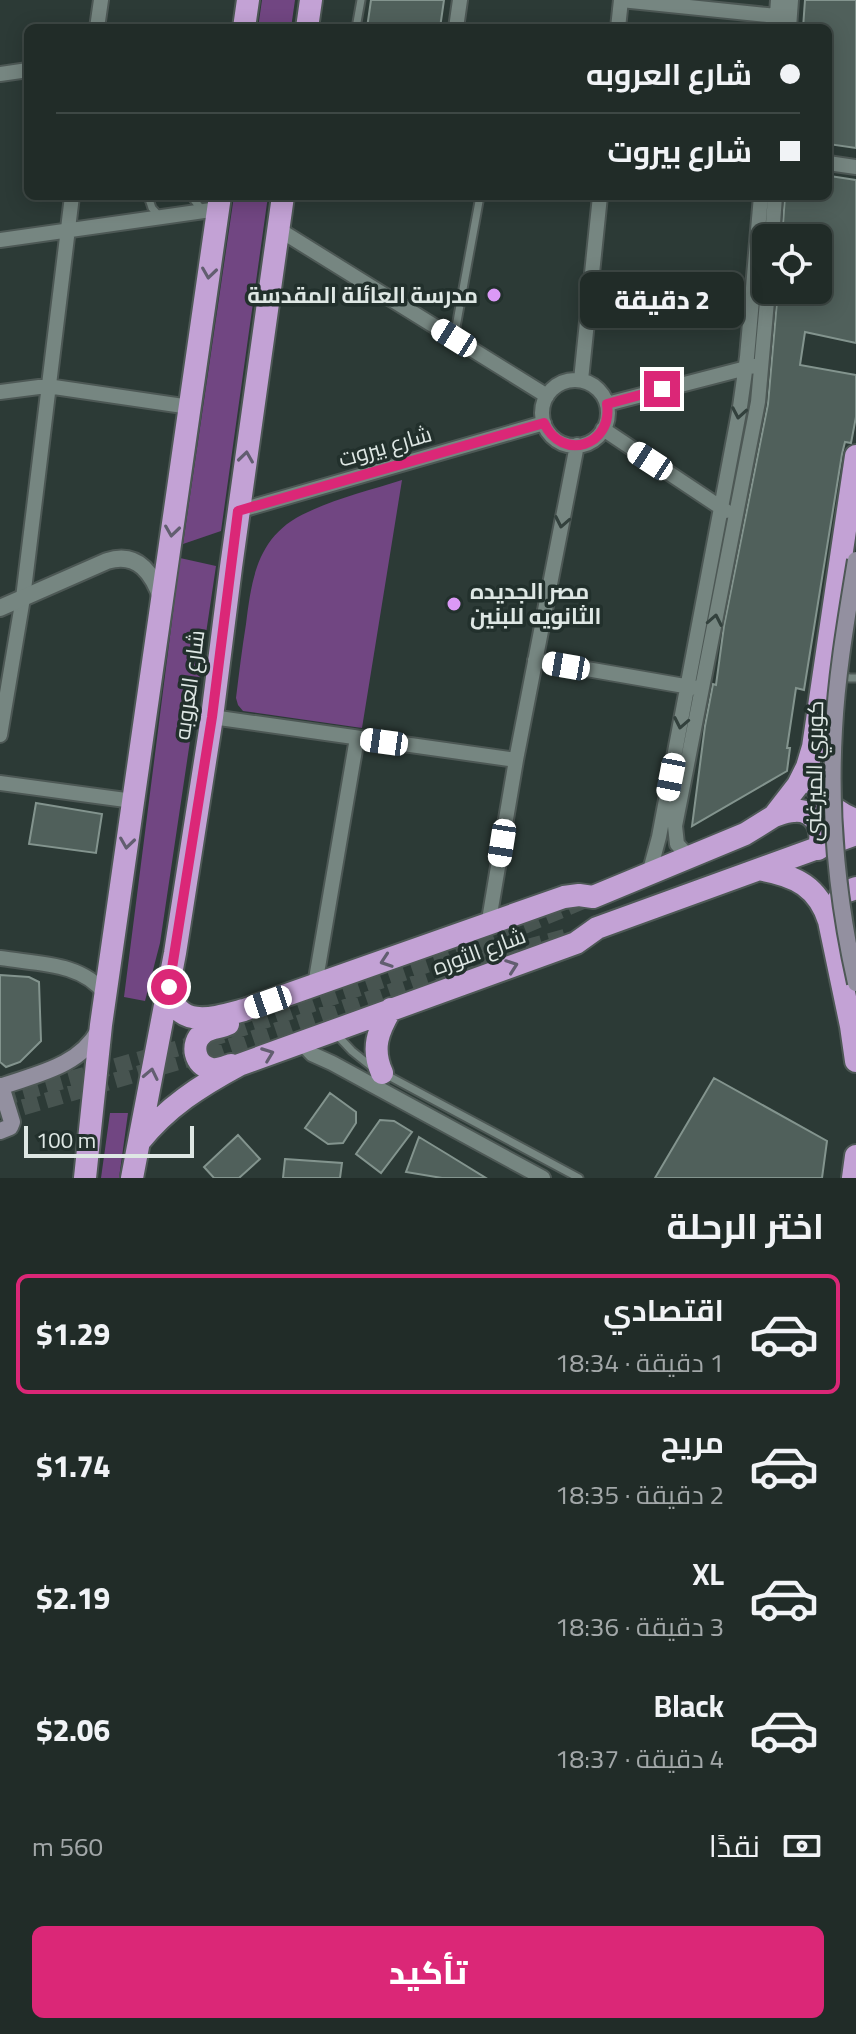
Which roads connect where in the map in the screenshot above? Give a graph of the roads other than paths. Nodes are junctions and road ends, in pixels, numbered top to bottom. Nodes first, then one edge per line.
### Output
1 (101, 0) edge
2 (248, 0) edge
3 (311, 0) edge
4 (361, 0) edge
5 (460, 0) edge
6 (621, 0) edge
7 (778, 0) edge
8 (791, 0) edge
9 (776, 22) edge
10 (98, 24) edge
11 (245, 24) edge
12 (308, 24) edge
13 (357, 24) edge
14 (457, 24) edge
15 (618, 24) edge
16 (789, 24) edge
17 (24, 71) edge
18 (0, 74) edge
19 (832, 164) edge
20 (856, 167) edge
21 (71, 200) edge
22 (149, 200) edge
23 (282, 200) edge
24 (479, 200) edge
25 (600, 200) edge
26 (761, 200) edge
27 (775, 200) edge
28 (213, 206) edge
29 (160, 217) junction
30 (773, 224) edge
31 (278, 229) junction
32 (67, 231) junction
33 (0, 240) edge
34 (767, 304) edge
35 (454, 338) junction
36 (762, 364) junction
37 (746, 368) junction
38 (581, 380) junction
39 (48, 387) junction
40 (0, 392) edge
41 (547, 396) junction
42 (607, 404) junction
43 (190, 407) junction
44 (544, 423) junction
45 (603, 429) junction
46 (577, 445) junction
47 (856, 456) edge
48 (721, 507) junction
49 (238, 511) junction
50 (850, 511) edge
51 (736, 517) junction
52 (856, 560) edge
53 (23, 598) junction
54 (162, 601) junction
55 (0, 608) edge
56 (535, 660) junction
57 (856, 678) edge
58 (695, 688) junction
59 (212, 717) junction
60 (0, 735) edge
61 (357, 738) junction
62 (810, 757) junction
63 (516, 760) junction
64 (0, 783) edge
65 (133, 801) junction
66 (774, 816) junction
67 (856, 820) edge
68 (856, 834) edge
69 (818, 849) junction
70 (689, 857) junction
71 (761, 870) junction
72 (649, 874) junction
73 (856, 888) edge
74 (829, 921) junction
75 (488, 926) junction
76 (0, 958) edge
77 (856, 983) edge
78 (315, 985) junction
79 (169, 987) junction
80 (105, 994) junction
81 (391, 1009) junction
82 (244, 1010) junction
83 (101, 1025) junction
84 (334, 1030) junction
85 (300, 1041) junction
86 (856, 1061) edge
87 (239, 1065) junction
88 (382, 1073) junction
89 (1, 1087) edge
90 (0, 1131) edge
91 (137, 1145) junction
92 (856, 1156) edge
93 (85, 1178) edge
94 (132, 1178) edge
95 (543, 1178) edge
96 (579, 1178) edge
97 (853, 1178) edge

1 - 10 street
2 - 11 highway
3 - 12 highway
4 - 13 lane
5 - 14 street
6 - 9 street
6 - 15 street
7 - 9 street
8 - 16 street
17 - 18 street
19 - 20 street
21 - 32 street
22 - 29 lane
23 - 31 highway, شارع العروبه
24 - 35 lane
25 - 38 street
26 - 37 street
27 - 30 street
28 - 29 street
28 -> 43 highway, شارع العروبه
29 - 32 street
31 - 35 street
49 -> 31 highway, شارع العروبه
32 - 33 street
32 - 39 street
34 - 36 street
35 - 41 street
36 - 37 street
36 - 51 street
37 - 42 street
37 -> 48 street
38 - 41 street
38 - 42 street
39 - 40 street
39 - 43 street
39 - 53 street
41 - 44 street
42 - 45 street
43 -> 54 highway, شارع العروبه
44 - 46 street
44 - 49 street, شارع بيروت
45 - 46 street
45 - 48 street
46 -> 56 street
47 - 50 highway
48 - 51 street
48 - 58 street
49 - 59 highway, شارع العروبه
50 - 57 lane
50 - 62 highway
58 -> 51 street
52 - 77 main road, كوبري الميرغنى, bridge
53 - 54 street
53 - 55 street
53 - 60 street
54 - 65 highway, شارع العروبه
56 - 58 street
56 - 63 street
58 - 70 street
58 -> 72 street
59 - 61 street
59 - 79 highway, شارع العروبه
61 - 63 street
61 - 78 street
62 - 66 highway, شارع الثوره
62 - 67 highway
63 - 75 street
64 - 65 street
65 -> 80 highway, شارع العروبه
66 - 69 highway
66 - 70 highway, شارع الثوره
68 - 69 highway, شارع الثوره
69 - 71 highway, شارع الثوره
70 - 72 highway, شارع الثوره
71 - 74 highway
81 -> 71 highway, شارع الثوره
72 - 75 highway, شارع الثوره
73 - 74 highway
74 - 86 highway
75 -> 78 highway, شارع الثوره
76 - 80 street
78 - 82 highway, شارع الثوره
79 - 82 highway, شارع الثوره
91 -> 79 highway, شارع العروبه
80 - 83 highway, شارع العروبه
81 - 84 highway, شارع الثوره
81 - 88 highway
82 - 87 highway
83 - 89 main road
83 - 93 highway, شارع العروبه
84 - 85 highway, شارع الثوره
84 - 88 lane
87 -> 85 highway, شارع الثوره
85 - 95 street
87 - 91 highway, شارع الثوره
88 - 96 lane
89 - 90 main road
91 - 94 highway, شارع العروبه
92 - 97 highway

